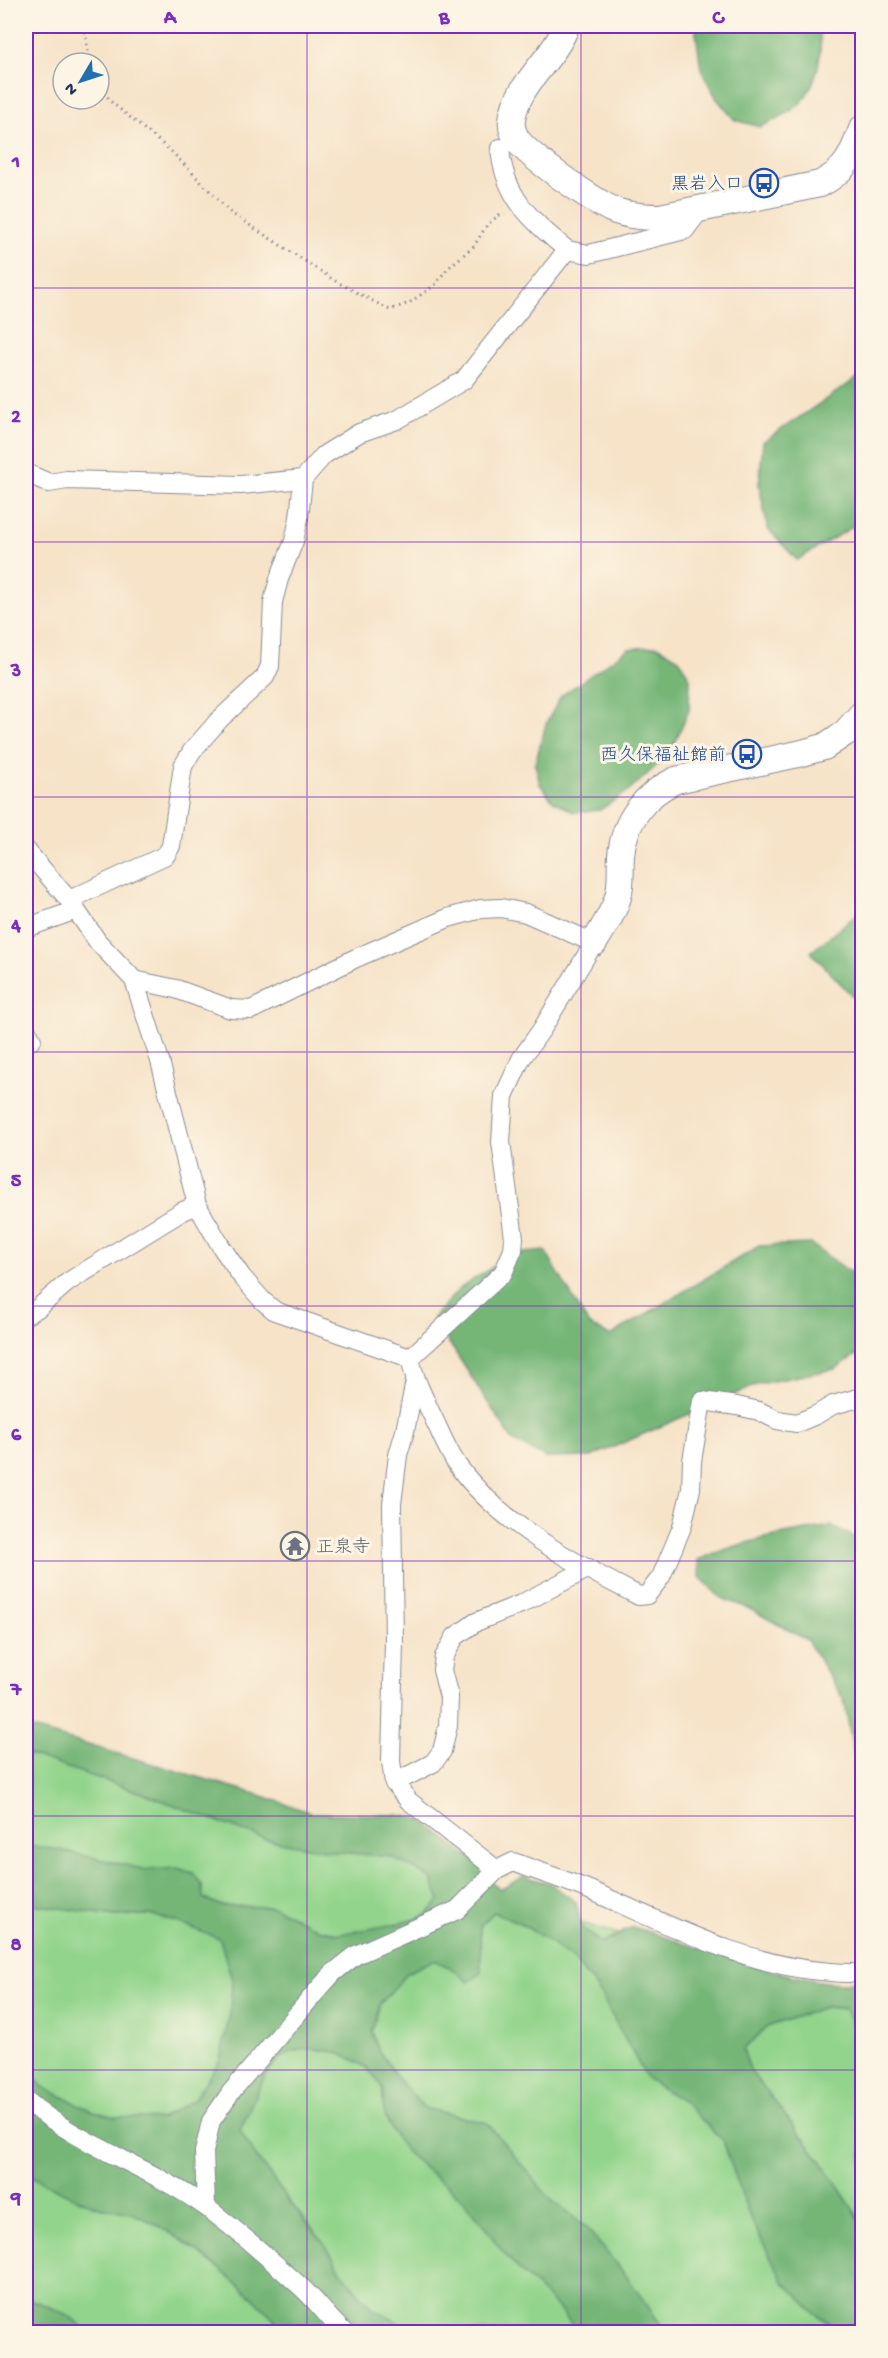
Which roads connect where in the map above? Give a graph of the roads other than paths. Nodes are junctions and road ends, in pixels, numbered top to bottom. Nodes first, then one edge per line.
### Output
1 (566, 26) edge
2 (862, 129) edge
3 (500, 148) dead end
4 (700, 210) junction
5 (567, 250) junction
6 (26, 473) edge
7 (303, 479) junction
8 (862, 714) edge
9 (26, 850) edge
10 (72, 905) junction
11 (26, 928) edge
12 (594, 943) junction
13 (134, 980) junction
14 (197, 1205) junction
15 (26, 1315) edge
16 (410, 1358) junction
17 (415, 1381) junction
18 (862, 1397) edge
19 (589, 1568) junction
20 (394, 1783) junction
21 (497, 1870) junction
22 (862, 1972) edge
23 (26, 2100) edge
24 (206, 2207) junction
25 (344, 2332) edge

1 - 4 street
2 - 4 street
3 - 5 street
4 - 5 street
5 - 7 street
6 - 7 street
7 - 10 street
8 - 12 street
9 - 10 street
10 - 11 street
10 - 13 street
12 - 13 street
12 - 16 street
13 - 14 street
14 - 15 street
14 - 16 street
16 - 17 street
17 - 19 street
17 - 20 street
18 - 19 street
19 - 20 street
20 - 21 street
21 - 22 street
21 - 24 street
23 - 24 street
24 - 25 street

